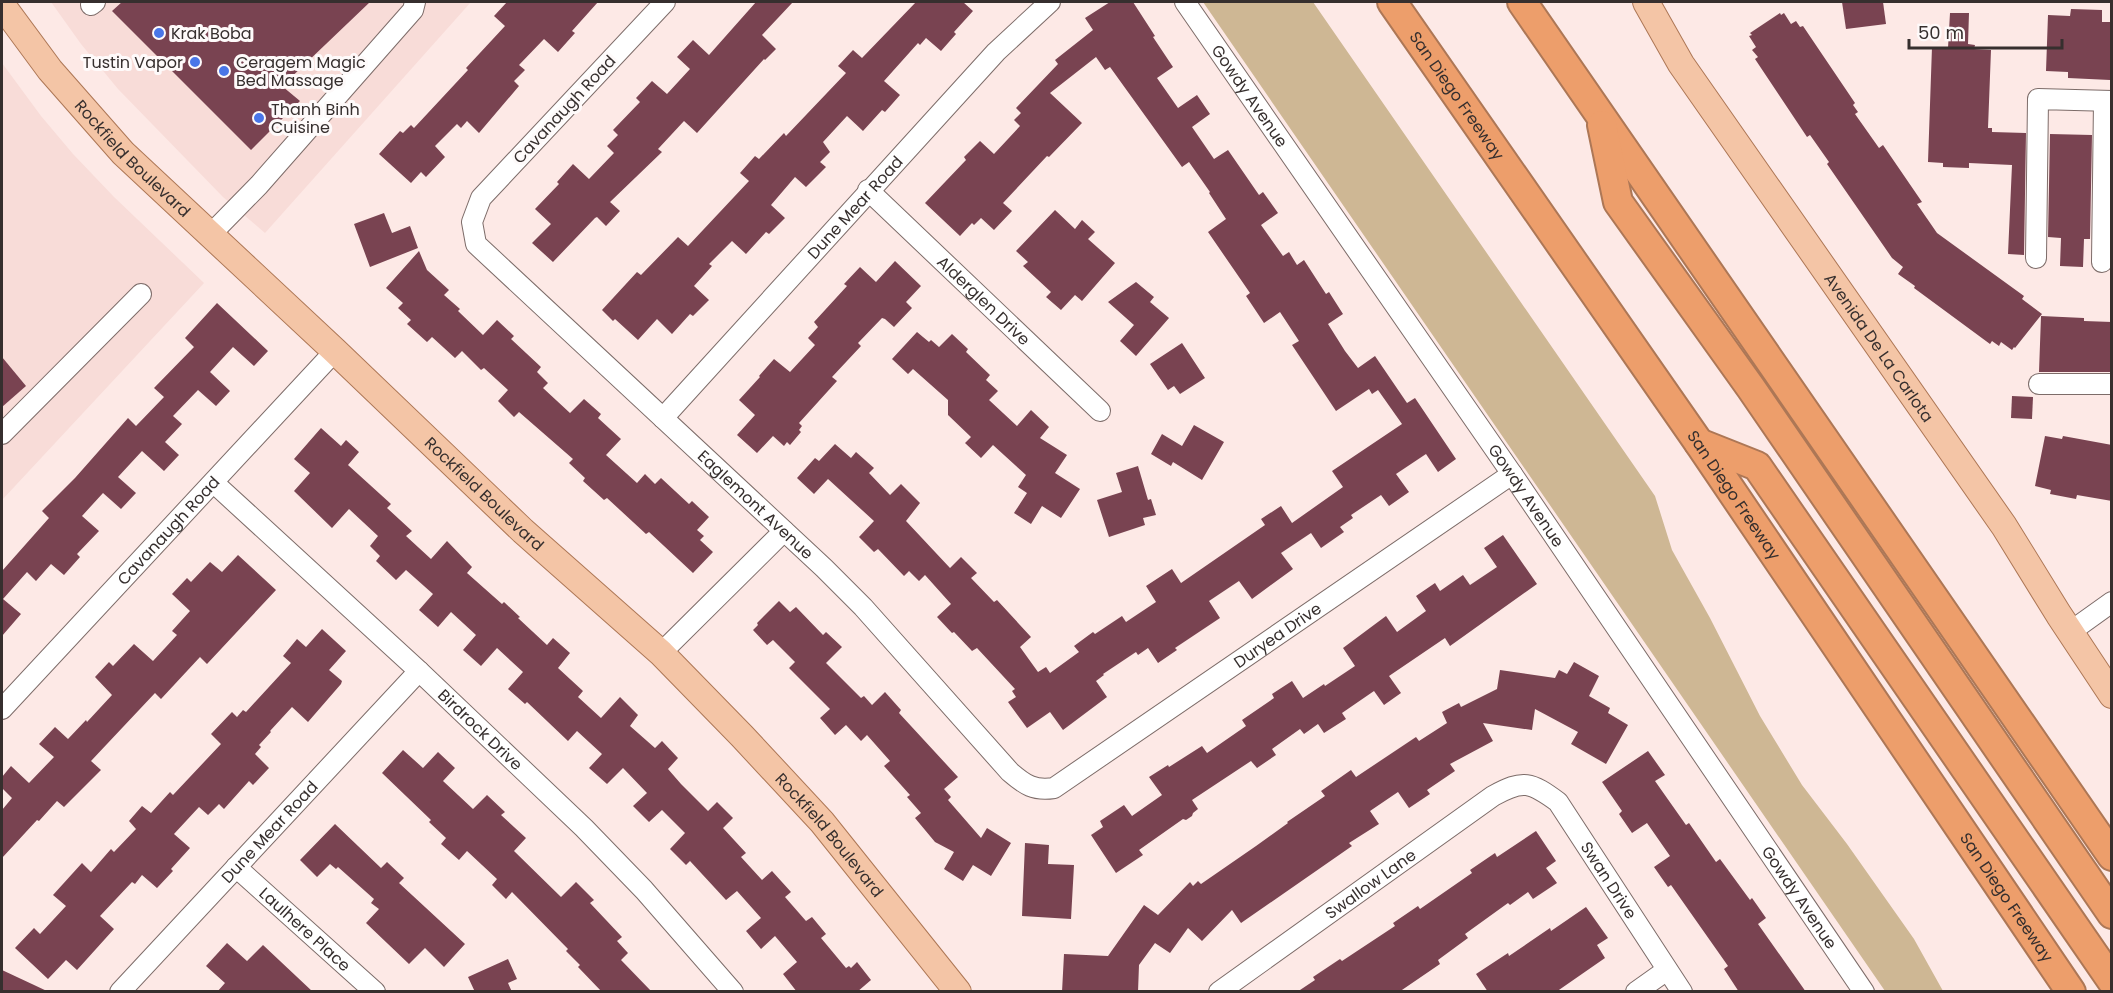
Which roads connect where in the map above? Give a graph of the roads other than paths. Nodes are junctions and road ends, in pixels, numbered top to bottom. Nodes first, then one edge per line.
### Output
1 (415, 2) edge
2 (664, 2) edge
3 (1050, 2) edge
4 (1185, 2) edge
5 (1392, 2) edge
6 (1646, 2) edge
7 (2, 5) edge
8 (1530, 9) edge
9 (2108, 101) edge
10 (1600, 114) junction
11 (868, 190) junction
12 (472, 222) joint
13 (210, 235) junction
14 (2036, 258) dead end
15 (2102, 262) dead end
16 (141, 294) dead end
17 (335, 351) junction
18 (2039, 384) dead end
19 (2112, 384) edge
20 (1100, 411) dead end
21 (663, 418) junction
22 (2, 434) edge
23 (1699, 443) junction
24 (1512, 474) junction
25 (214, 483) junction
26 (784, 531) junction
27 (2112, 602) edge
28 (2070, 632) junction
29 (661, 653) junction
30 (419, 671) junction
31 (2112, 695) edge
32 (2, 709) edge
33 (1524, 784) joint
34 (1040, 790) joint
35 (2112, 856) edge
36 (236, 867) junction
37 (2112, 914) edge
38 (1667, 970) junction
39 (2112, 981) edge
40 (120, 992) edge
41 (375, 992) edge
42 (733, 992) edge
43 (958, 992) edge
44 (1219, 992) edge
45 (1636, 992) edge
46 (1682, 992) edge
47 (1864, 992) edge
48 (2071, 992) edge

1 - 13 street
2 - 12 street, Cavanaugh Road
3 - 11 street, Dune Mear Road
4 - 24 street, Gowdy Avenue
5 - 23 highway, San Diego Freeway
6 - 28 main road, Avenida De La Carlota
7 - 13 main road, Rockfield Boulevard
8 - 10 highway
9 - 14 street
9 - 15 street
10 - 35 highway
10 - 37 highway
11 - 20 street, Alderglen Drive
11 - 21 street, Dune Mear Road
12 - 21 street, Eaglemont Avenue
13 - 17 main road, Rockfield Boulevard
16 - 22 street
17 - 25 street, Cavanaugh Road
17 - 29 main road, Rockfield Boulevard
18 - 19 street
21 - 26 street, Eaglemont Avenue
23 - 39 highway
23 - 48 highway, San Diego Freeway
24 - 34 street, Duryea Drive
24 - 47 street, Gowdy Avenue
25 - 30 street, Birdrock Drive
25 - 32 street, Cavanaugh Road
26 - 29 street
26 - 34 street, Eaglemont Avenue
27 - 28 street
28 - 31 main road, Avenida De La Carlota
29 - 43 main road, Rockfield Boulevard
30 - 36 street, Dune Mear Road
30 - 42 street, Birdrock Drive
33 - 38 street, Swan Drive
33 - 44 street, Swallow Lane
36 - 40 street, Dune Mear Road
36 - 41 street, Laulhere Place
38 - 45 street
38 - 46 street, Swan Drive

